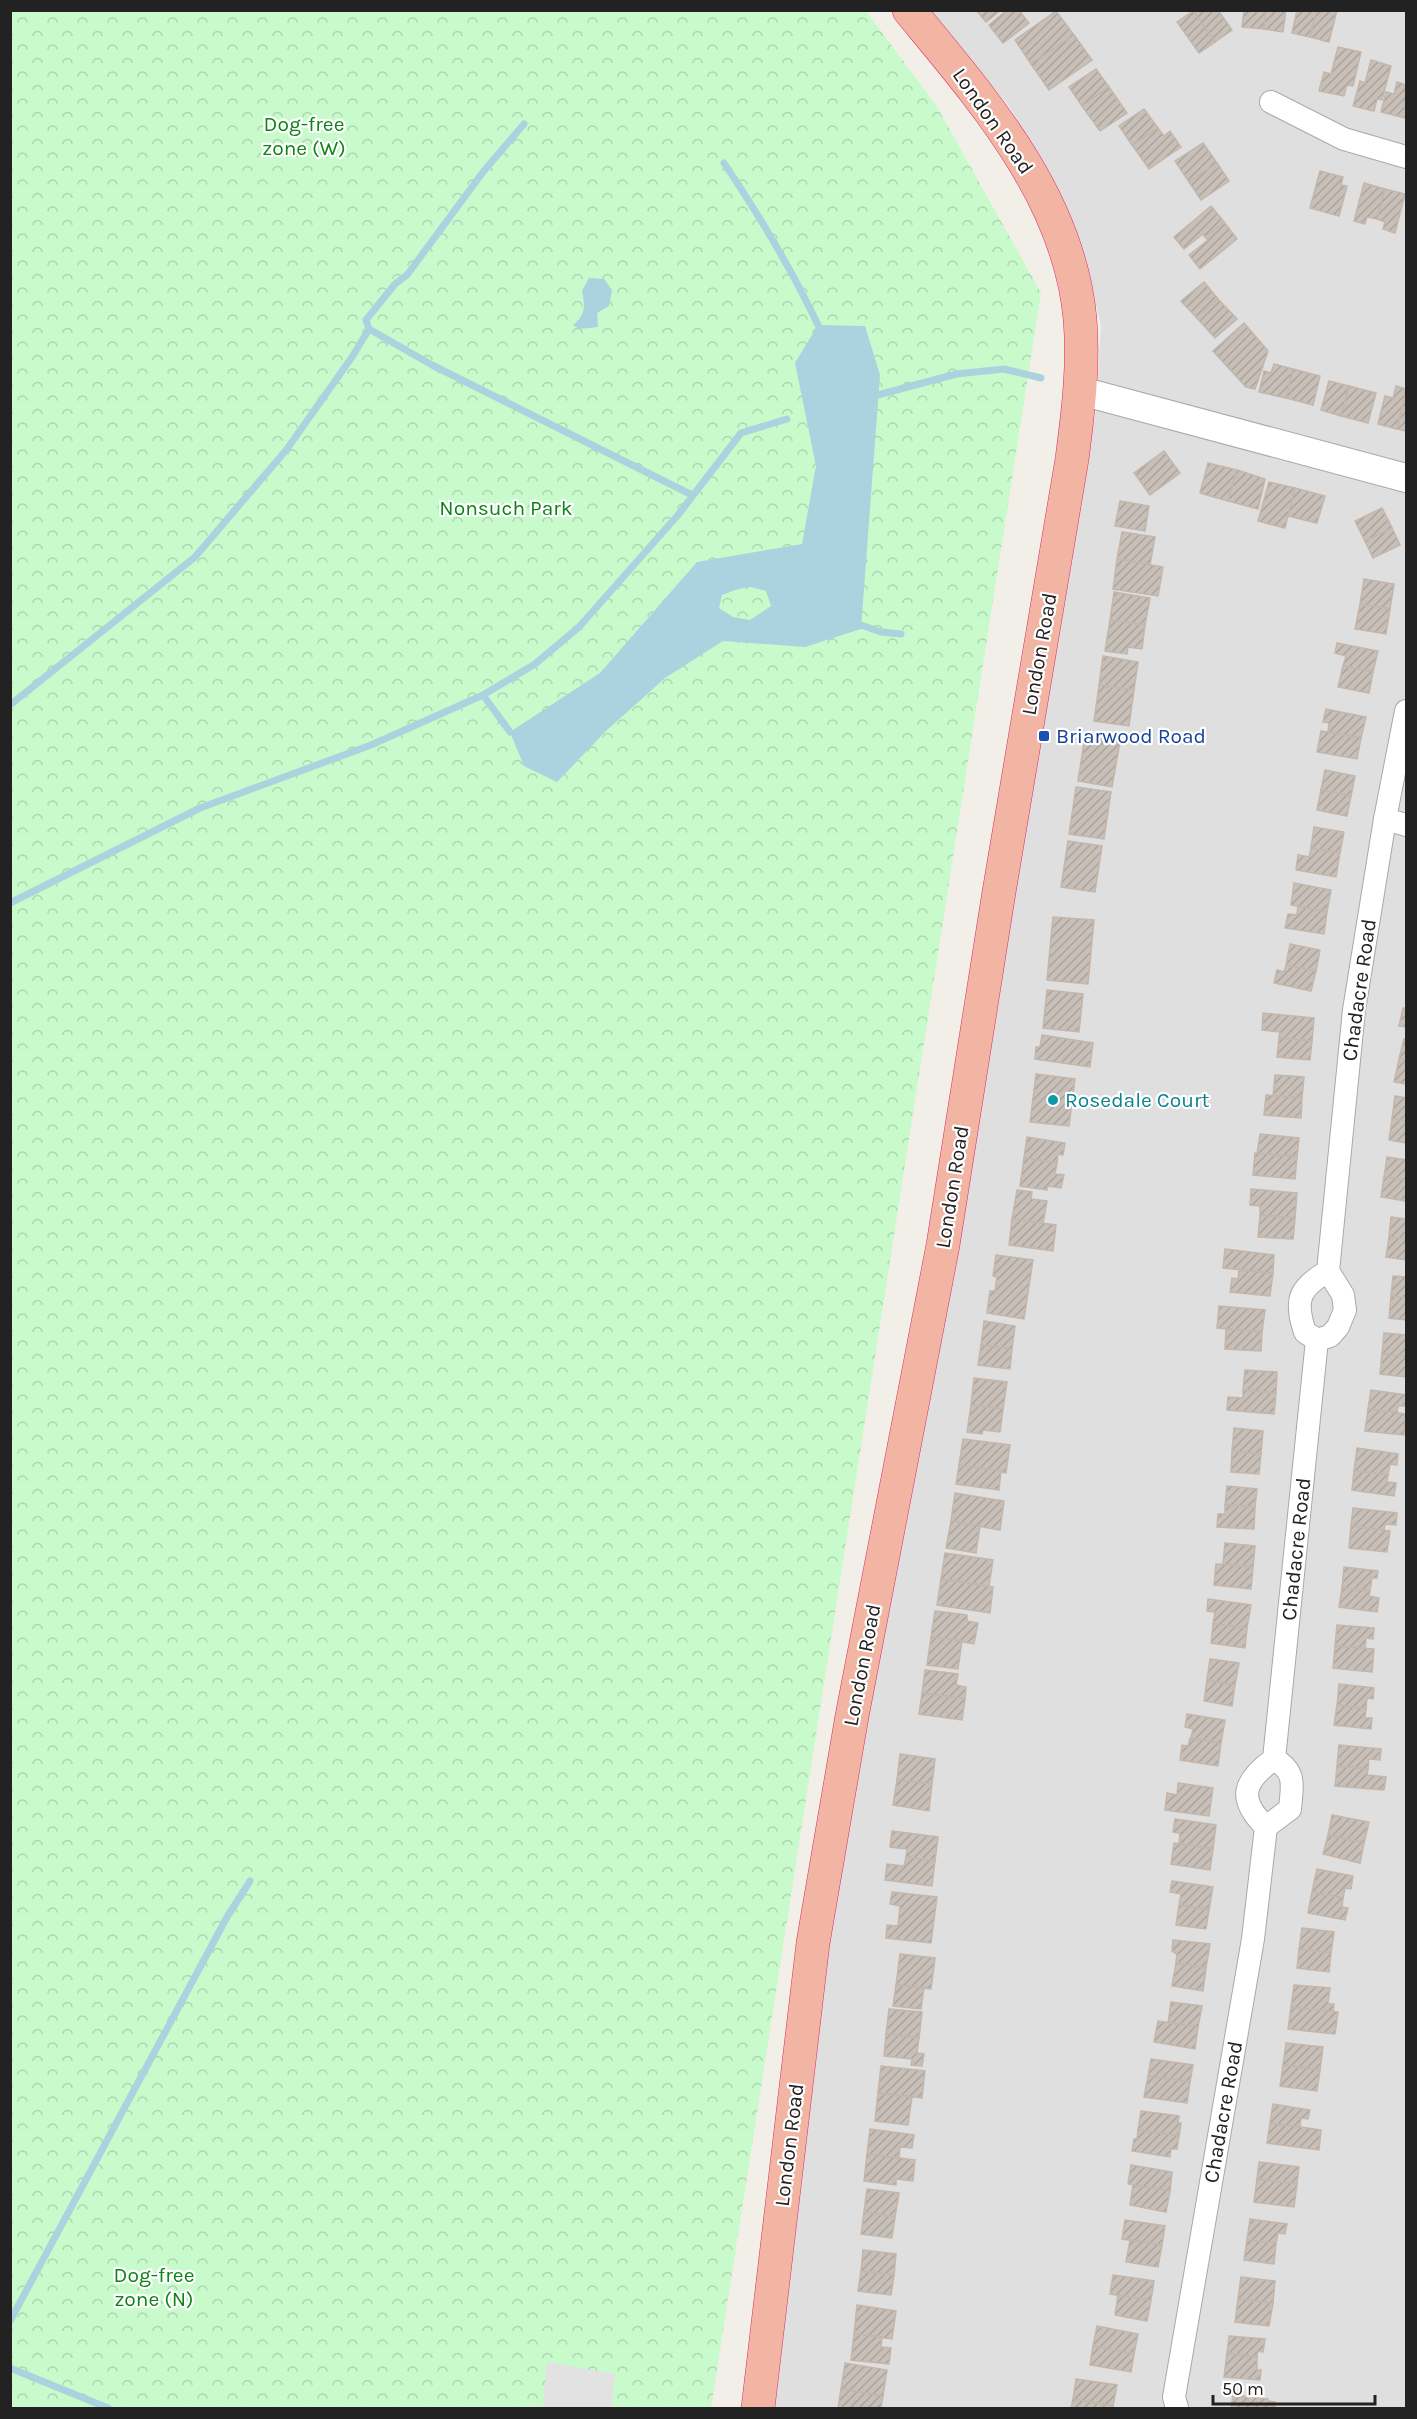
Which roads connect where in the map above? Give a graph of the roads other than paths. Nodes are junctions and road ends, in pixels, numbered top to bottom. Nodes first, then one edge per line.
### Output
1 (909, 10) edge
2 (1271, 102) dead end
3 (1407, 157) edge
4 (1081, 391) junction
5 (1407, 478) edge
6 (1407, 711) edge
7 (1396, 822) edge
8 (1328, 1271) junction
9 (1317, 1340) junction
10 (1274, 1759) junction
11 (1266, 1827) junction
12 (1169, 2405) edge
13 (758, 2409) edge

1 - 4 highway, London Road
2 - 3 street
4 - 5 street
4 - 13 highway, London Road
6 - 7 street, Chadacre Road
7 - 8 street, Chadacre Road
8 - 9 street
8 - 9 street
9 - 10 street, Chadacre Road
10 - 11 street
10 - 11 street
11 - 12 street, Chadacre Road

